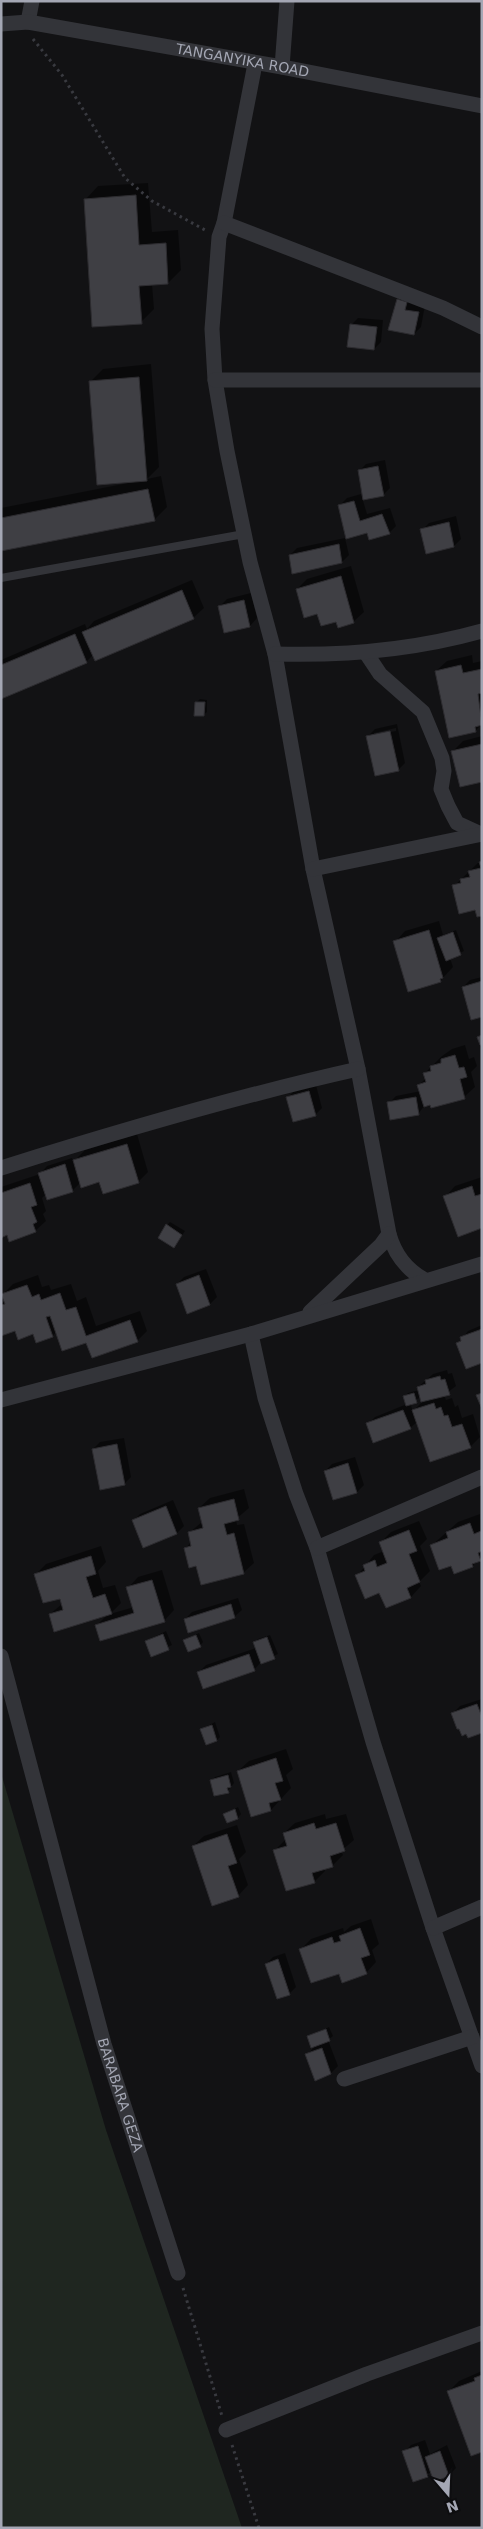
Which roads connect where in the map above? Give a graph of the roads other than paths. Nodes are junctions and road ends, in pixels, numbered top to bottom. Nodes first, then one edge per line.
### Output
1 (32, 1) edge
2 (287, 1) edge
3 (28, 22) junction
4 (1, 24) edge
5 (255, 64) junction
6 (282, 67) junction
7 (482, 106) edge
8 (222, 230) junction
9 (482, 327) edge
10 (215, 380) junction
11 (482, 380) edge
12 (244, 534) junction
13 (1, 578) edge
14 (482, 632) edge
15 (366, 653) junction
16 (275, 654) junction
17 (481, 834) edge
18 (313, 869) junction
19 (358, 1069) junction
20 (1, 1168) edge
21 (389, 1234) junction
22 (482, 1264) edge
23 (425, 1280) junction
24 (303, 1318) junction
25 (250, 1334) junction
26 (1, 1400) edge
27 (482, 1477) edge
28 (317, 1548) junction
29 (1, 1656) edge
30 (482, 1907) edge
31 (433, 1928) junction
32 (472, 2037) junction
33 (482, 2066) edge
34 (344, 2079) dead end
35 (178, 2273) road end
36 (482, 2333) edge
37 (226, 2430) road end

1 - 3 street
2 - 6 street
3 - 4 street, TANGANYIKA ROAD
3 - 5 street, TANGANYIKA ROAD
5 - 6 street, TANGANYIKA ROAD
5 - 8 street
6 - 7 street, TANGANYIKA ROAD
8 - 9 street
8 - 10 street
10 - 11 street
10 - 12 street
12 - 13 lane
12 - 16 street
14 - 15 street
15 - 16 street
15 - 17 street
16 - 18 street
17 - 18 street
18 - 19 street
19 - 20 street
19 - 21 street
21 - 23 street
21 - 24 street
22 - 23 street
23 - 24 street
24 - 25 street
25 - 26 street
25 - 28 street
27 - 28 street
28 - 31 street
29 - 35 street, BARABARA GEZA
30 - 31 street
31 - 32 street
32 - 33 street
32 - 34 street
36 - 37 street

